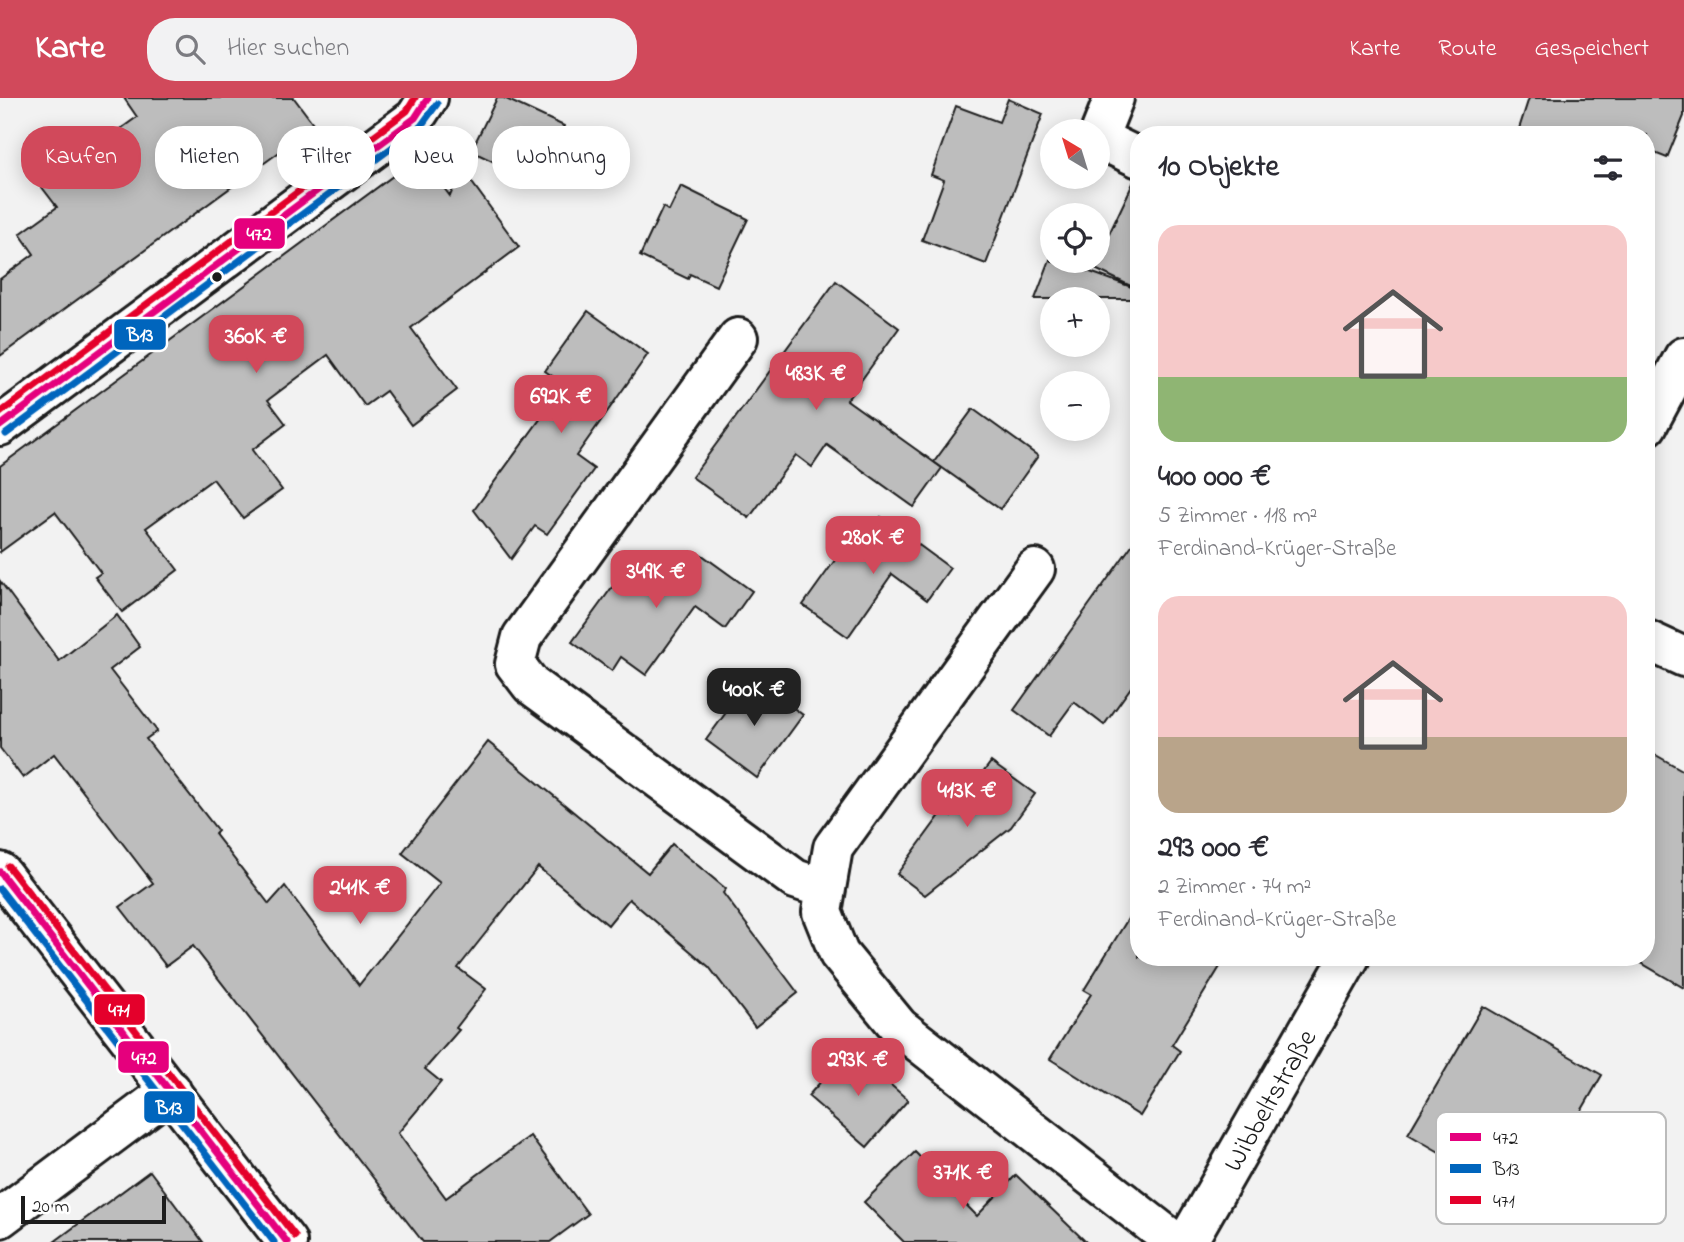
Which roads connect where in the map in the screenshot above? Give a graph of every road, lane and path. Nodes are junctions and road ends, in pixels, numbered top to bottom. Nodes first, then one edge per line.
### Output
1 (428, 98) edge
2 (1114, 98) edge
3 (1130, 154) edge
4 (738, 338) dead end
5 (1684, 357) edge
6 (1655, 403) edge
7 (0, 426) edge
8 (1035, 569) dead end
9 (1655, 644) edge
10 (1684, 657) edge
11 (0, 872) edge
12 (825, 889) junction
13 (1345, 966) edge
14 (171, 1090) junction
15 (0, 1218) edge
16 (287, 1242) edge
17 (1175, 1242) edge
18 (1187, 1242) edge

1 - 7 street
2 - 3 street
4 - 12 street
5 - 6 street
8 - 12 street
9 - 10 street
11 - 14 street
12 - 17 street
13 - 18 street, Wibbeltstraße
14 - 15 street
14 - 16 street

